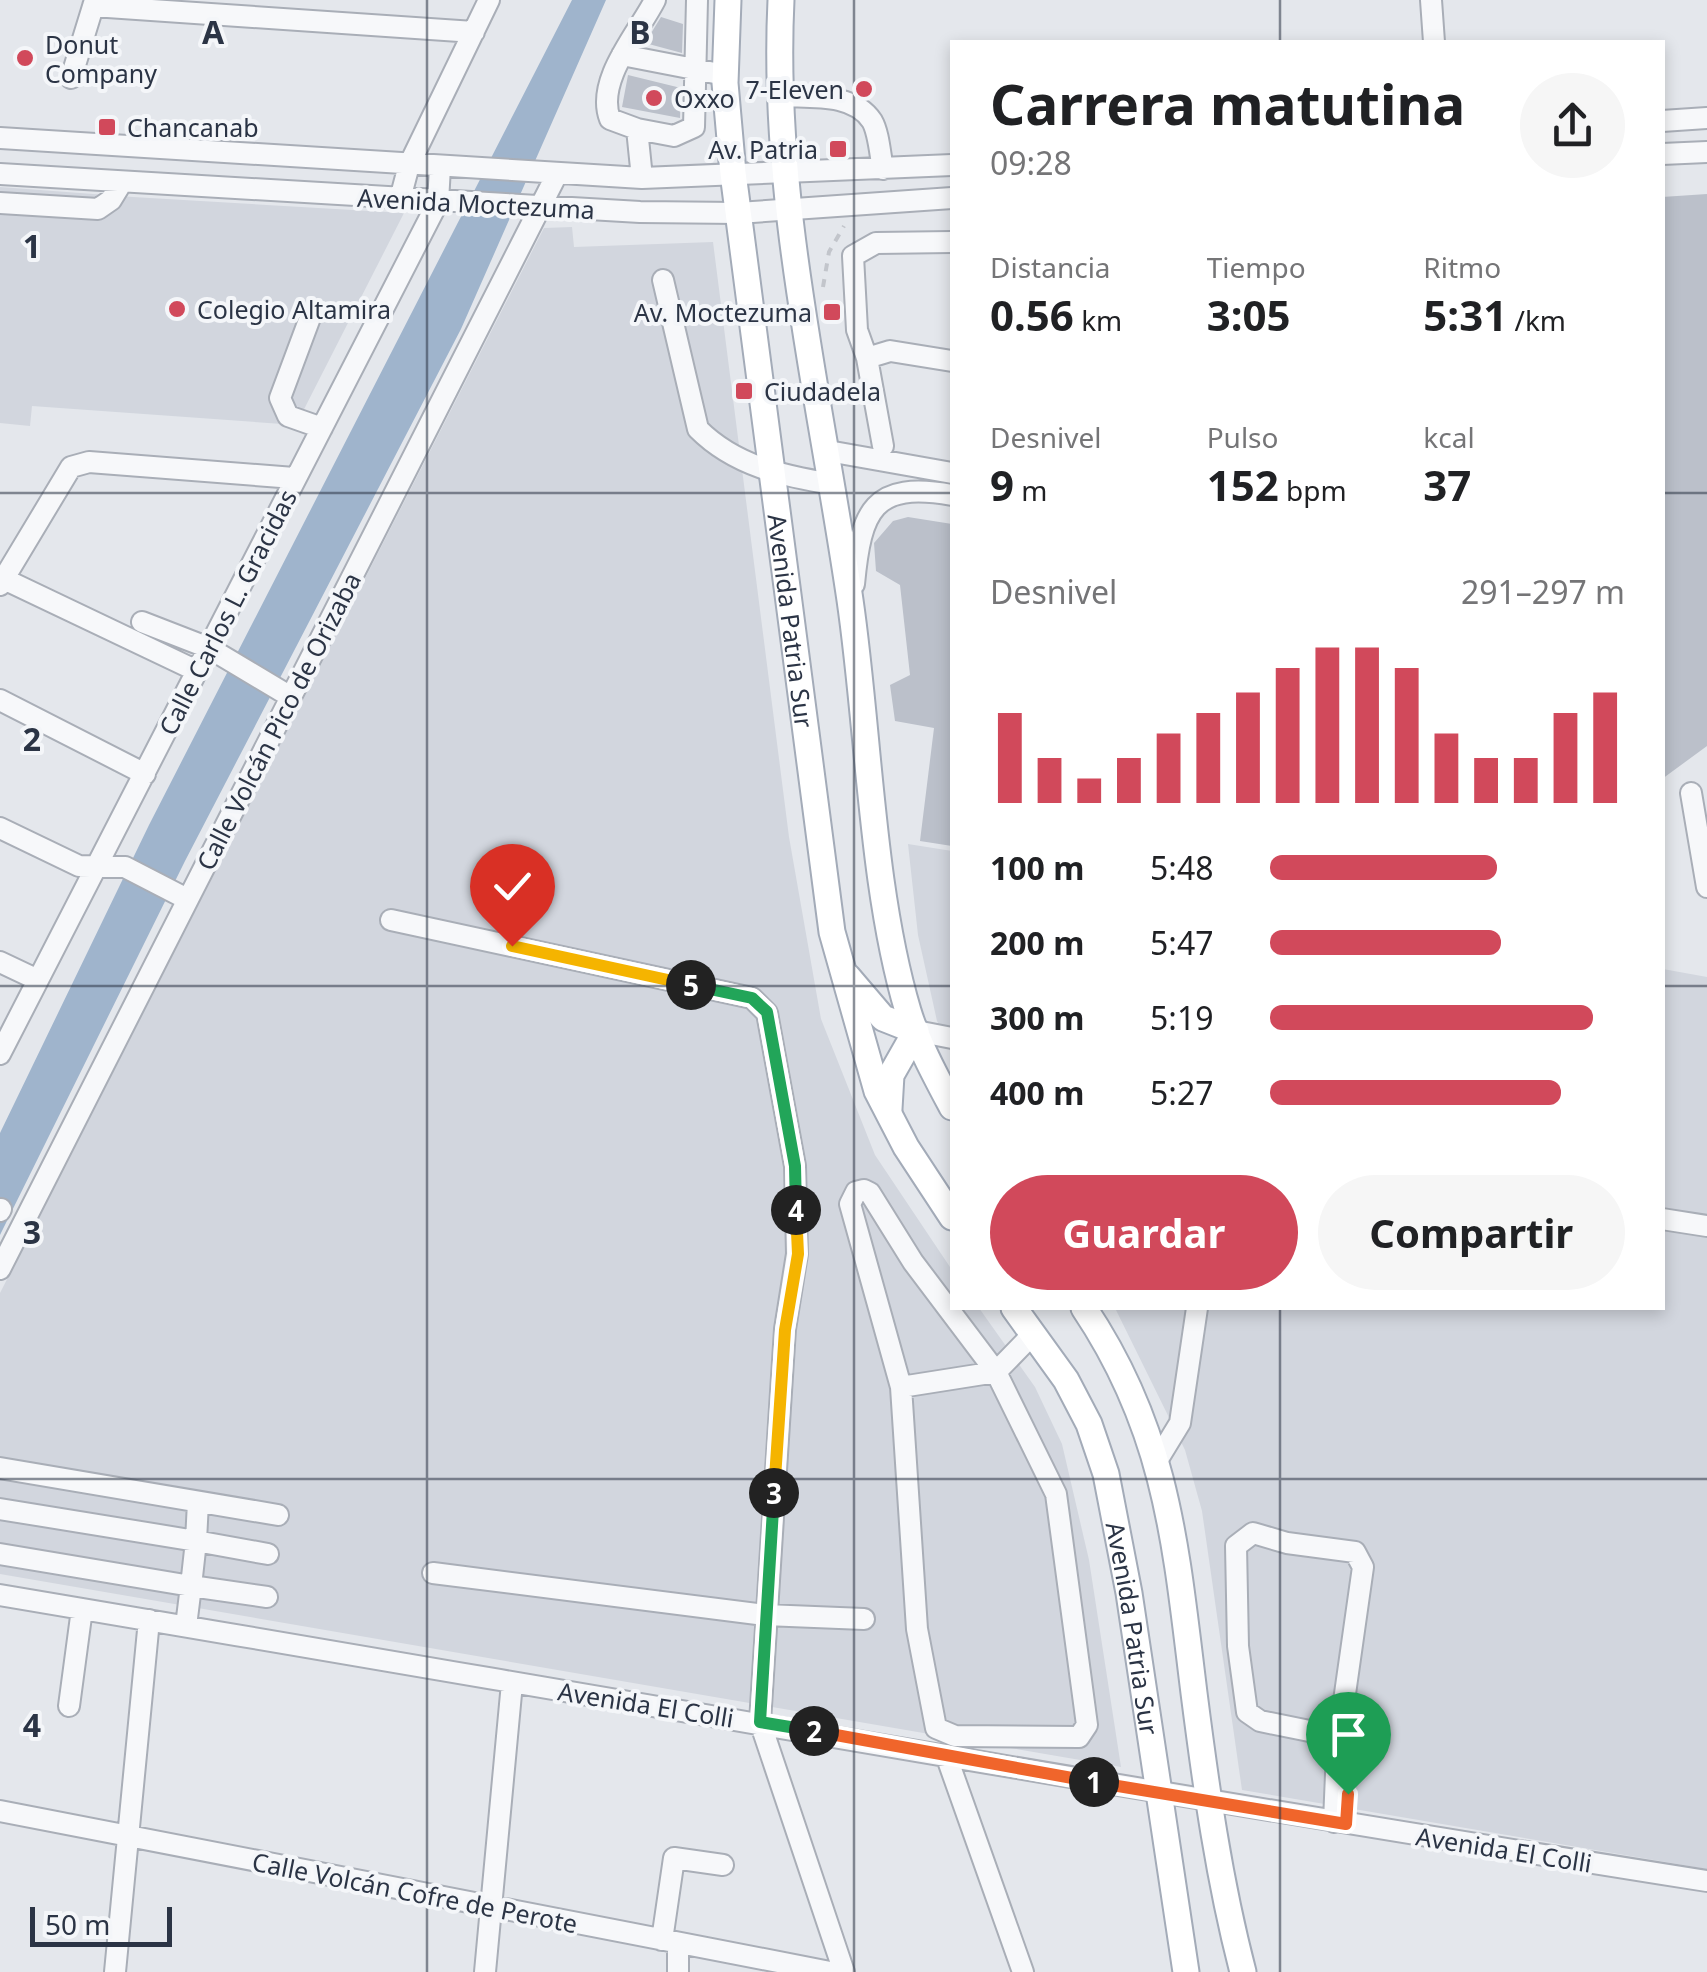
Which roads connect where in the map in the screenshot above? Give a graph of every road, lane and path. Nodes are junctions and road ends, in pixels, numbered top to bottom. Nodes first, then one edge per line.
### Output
1 (347, 0) edge
2 (489, 0) edge
3 (655, 0) edge
4 (728, 0) edge
5 (782, 0) edge
6 (1431, 0) edge
7 (690, 1) edge
8 (94, 3) edge
9 (336, 22) junction
10 (474, 32) junction
11 (1434, 40) edge
12 (622, 54) junction
13 (694, 72) junction
14 (726, 75) junction
15 (70, 78) dead end
16 (780, 96) junction
17 (1707, 118) edge
18 (1665, 121) edge
19 (694, 127) junction
20 (729, 128) junction
21 (637, 130) junction
22 (0, 138) edge
23 (1707, 152) edge
24 (1665, 154) edge
25 (409, 165) junction
26 (950, 165) edge
27 (440, 166) junction
28 (884, 169) junction
29 (784, 170) junction
30 (733, 173) junction
31 (0, 174) edge
32 (550, 174) junction
33 (642, 178) junction
34 (122, 182) junction
35 (950, 198) edge
36 (400, 199) junction
37 (438, 202) junction
38 (875, 202) junction
39 (0, 203) edge
40 (531, 208) junction
41 (789, 208) junction
42 (98, 209) junction
43 (121, 211) dead end
44 (738, 213) junction
45 (950, 242) edge
46 (663, 280) dead end
47 (824, 296) dead end
48 (311, 315) dead end
49 (868, 358) junction
50 (950, 361) edge
51 (322, 428) junction
52 (884, 446) dead end
53 (828, 451) junction
54 (950, 472) edge
55 (769, 474) junction
56 (294, 478) junction
57 (833, 484) junction
58 (950, 494) edge
59 (2, 582) edge
60 (852, 611) junction
61 (142, 622) dead end
62 (218, 653) junction
63 (197, 671) junction
64 (285, 694) junction
65 (0, 700) edge
66 (145, 774) junction
67 (1691, 793) dead end
68 (0, 828) edge
69 (97, 868) junction
70 (1707, 887) edge
71 (181, 896) junction
72 (391, 920) dead end
73 (0, 962) edge
74 (840, 965) junction
75 (38, 980) junction
76 (916, 1031) junction
77 (950, 1038) edge
78 (0, 1054) edge
79 (950, 1103) edge
80 (889, 1114) junction
81 (950, 1214) edge
82 (1665, 1219) edge
83 (1707, 1226) edge
84 (0, 1269) edge
85 (950, 1309) edge
86 (951, 1310) edge
87 (1015, 1310) edge
88 (1085, 1310) edge
89 (1197, 1310) edge
90 (1033, 1334) junction
91 (996, 1372) junction
92 (901, 1387) junction
93 (1158, 1459) junction
94 (0, 1468) edge
95 (198, 1502) junction
96 (0, 1509) edge
97 (278, 1515) dead end
98 (196, 1541) junction
99 (0, 1554) edge
100 (268, 1554) dead end
101 (434, 1573) dead end
102 (191, 1586) junction
103 (0, 1595) edge
104 (267, 1597) dead end
105 (82, 1609) junction
106 (765, 1615) junction
107 (864, 1619) dead end
108 (149, 1620) junction
109 (186, 1626) junction
110 (512, 1683) junction
111 (69, 1706) dead end
112 (760, 1722) junction
113 (1338, 1743) junction
114 (946, 1755) junction
115 (1158, 1794) junction
116 (1208, 1802) junction
117 (0, 1811) edge
118 (1340, 1823) junction
119 (128, 1836) junction
120 (722, 1865) dead end
121 (1707, 1881) edge
122 (491, 1907) junction
123 (670, 1941) junction
124 (115, 1972) edge
125 (485, 1972) edge
126 (678, 1972) edge
127 (830, 1972) edge
128 (844, 1972) edge
129 (1024, 1972) edge
130 (1186, 1972) edge
131 (1243, 1972) edge

1 - 9 street
2 - 10 street
3 - 12 street
4 - 14 main road, Avenida Patria Sur
5 - 16 main road
6 - 11 street
7 - 13 street
8 - 9 street
8 - 15 street
9 - 10 street
10 - 25 street
12 - 13 street
12 - 21 street
13 - 14 street
13 - 19 street
14 - 20 main road, Avenida Patria Sur
16 - 28 street
16 - 29 main road
17 - 18 street
19 - 20 street
19 - 21 street
20 - 30 main road, Avenida Patria Sur
21 - 33 street
22 - 25 street, Avenida Moctezuma
23 - 24 street
25 - 27 street, Avenida Moctezuma
25 - 36 street
26 - 28 street, Avenida Moctezuma
27 - 32 street, Avenida Moctezuma
27 - 37 street, Calle Carlos L. Gracidas
28 - 29 street, Avenida Moctezuma
29 - 30 street, Avenida Moctezuma
29 - 41 main road
30 - 33 street, Avenida Moctezuma
30 - 44 main road, Avenida Patria Sur
31 - 34 street, Avenida Moctezuma
32 - 33 street, Avenida Moctezuma
32 - 40 street, Calle Volcán Pico de Orizaba
34 - 36 street, Avenida Moctezuma
34 - 42 street
35 - 38 street, Avenida Moctezuma
36 - 37 street, Avenida Moctezuma
37 - 40 street, Avenida Moctezuma
37 - 51 street, Calle Carlos L. Gracidas
38 - 41 street, Avenida Moctezuma
38 - 47 path
39 - 42 street
40 - 44 street, Avenida Moctezuma
40 - 64 street, Calle Volcán Pico de Orizaba
41 - 44 street, Avenida Moctezuma
41 - 53 main road
42 - 43 street
44 - 55 main road, Avenida Patria Sur
45 - 49 street
46 - 55 street
48 - 51 street
49 - 50 street
49 - 52 street
51 - 56 street, Calle Carlos L. Gracidas
53 - 54 street
53 - 57 main road
55 - 57 street
55 - 74 main road, Avenida Patria Sur
56 - 59 street
56 - 62 street, Calle Carlos L. Gracidas
57 - 60 main road
58 - 60 street
59 - 63 street
60 - 76 main road
61 - 62 street
62 - 63 street, Calle Carlos L. Gracidas
62 - 64 street
63 - 66 street, Calle Carlos L. Gracidas
64 - 71 street, Calle Volcán Pico de Orizaba
65 - 66 street
66 - 69 street, Calle Carlos L. Gracidas
67 - 70 street
68 - 69 street
69 - 71 street
69 - 75 street, Calle Carlos L. Gracidas
71 - 84 street, Calle Volcán Pico de Orizaba
72 - 106 street
73 - 75 street
74 - 76 main road
74 - 80 main road, Avenida Patria Sur
75 - 78 street, Calle Carlos L. Gracidas
76 - 77 street
76 - 79 main road
76 - 80 main road
80 - 81 main road, Avenida Patria Sur
82 - 83 street
85 - 92 street
86 - 91 street
87 - 90 main road, Avenida Patria Sur
88 - 93 main road, Avenida Patria Sur
89 - 93 street
90 - 91 street
90 - 115 main road, Avenida Patria Sur
91 - 92 street
91 - 92 street
93 - 116 main road, Avenida Patria Sur
94 - 95 street
95 - 97 street
95 - 98 street
96 - 98 street
98 - 100 street
98 - 102 street
99 - 102 street
101 - 106 street
102 - 104 street
102 - 109 street
103 - 105 street, Avenida El Colli
105 - 108 street, Avenida El Colli
105 - 111 street
106 - 107 street
106 - 112 street
108 - 109 street, Avenida El Colli
108 - 119 street
109 - 110 street, Avenida El Colli
110 - 112 street, Avenida El Colli
110 - 122 street
112 - 114 street, Avenida El Colli
112 - 128 street
113 - 113 street
113 - 118 street
114 - 115 street, Avenida El Colli
114 - 129 street
115 - 116 street, Avenida El Colli
115 - 130 main road, Avenida Patria Sur
116 - 118 street, Avenida El Colli
116 - 131 main road, Avenida Patria Sur
117 - 119 street, Calle Volcán Cofre de Perote
118 - 121 street, Avenida El Colli
119 - 122 street, Calle Volcán Cofre de Perote
119 - 124 street
120 - 123 street
122 - 123 street, Calle Volcán Cofre de Perote
122 - 125 street
123 - 126 street
123 - 127 street, Calle Volcán Cofre de Perote

